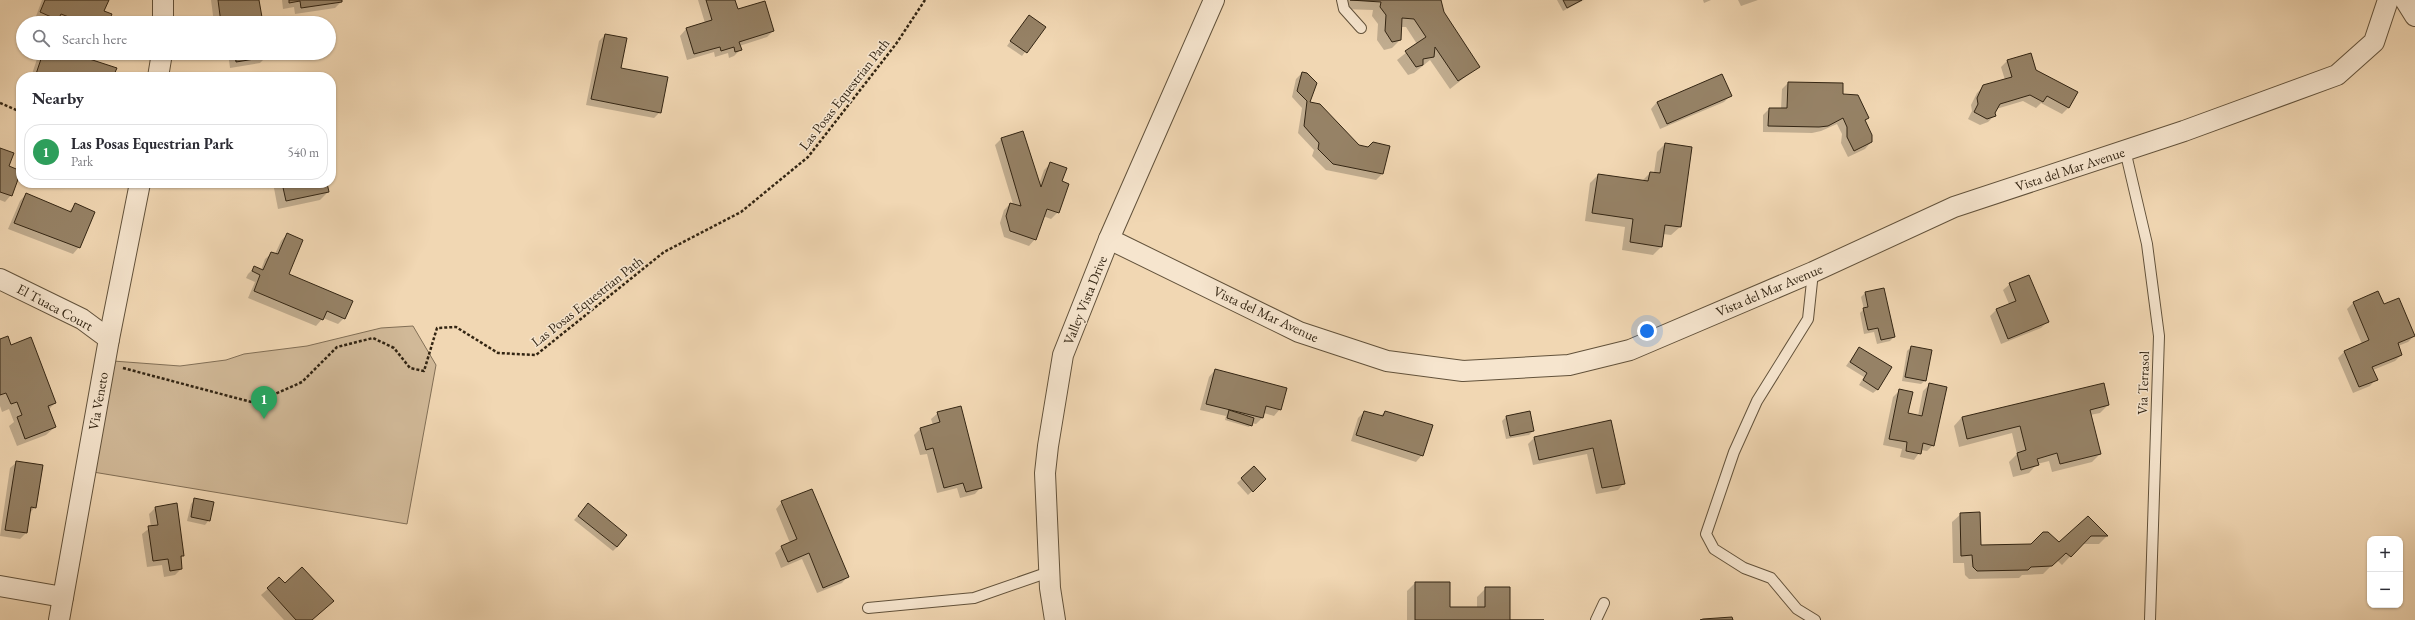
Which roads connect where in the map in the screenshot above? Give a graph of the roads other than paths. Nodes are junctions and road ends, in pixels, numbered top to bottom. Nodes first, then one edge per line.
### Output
1 (163, 0) edge
2 (1214, 0) edge
3 (1342, 0) edge
4 (2388, 0) edge
5 (2405, 0) edge
6 (163, 16) edge
7 (2415, 16) edge
8 (1361, 28) dead end
9 (161, 60) edge
10 (159, 72) edge
11 (2125, 150) junction
12 (139, 188) edge
13 (1109, 239) junction
14 (1812, 272) junction
15 (0, 279) edge
16 (109, 339) junction
17 (1049, 572) junction
18 (0, 586) edge
19 (63, 597) junction
20 (1604, 603) dead end
21 (868, 608) dead end
22 (59, 620) edge
23 (1055, 620) edge
24 (1596, 620) edge
25 (1815, 620) edge
26 (2150, 620) edge

1 - 6 street
2 - 13 street, Valley Vista Drive
3 - 8 lane
4 - 11 street, Vista del Mar Avenue
5 - 7 street
9 - 10 street
11 - 14 street, Vista del Mar Avenue
11 - 26 lane, Via Terrasol
12 - 16 street, Via Veneto
13 - 14 street, Vista del Mar Avenue
13 - 17 street, Valley Vista Drive
14 - 25 lane
15 - 16 street, El Tuaca Court
16 - 19 street, Via Veneto
17 - 21 lane
17 - 23 street, Valley Vista Drive
18 - 19 street
19 - 22 street, Via Veneto
20 - 24 lane

